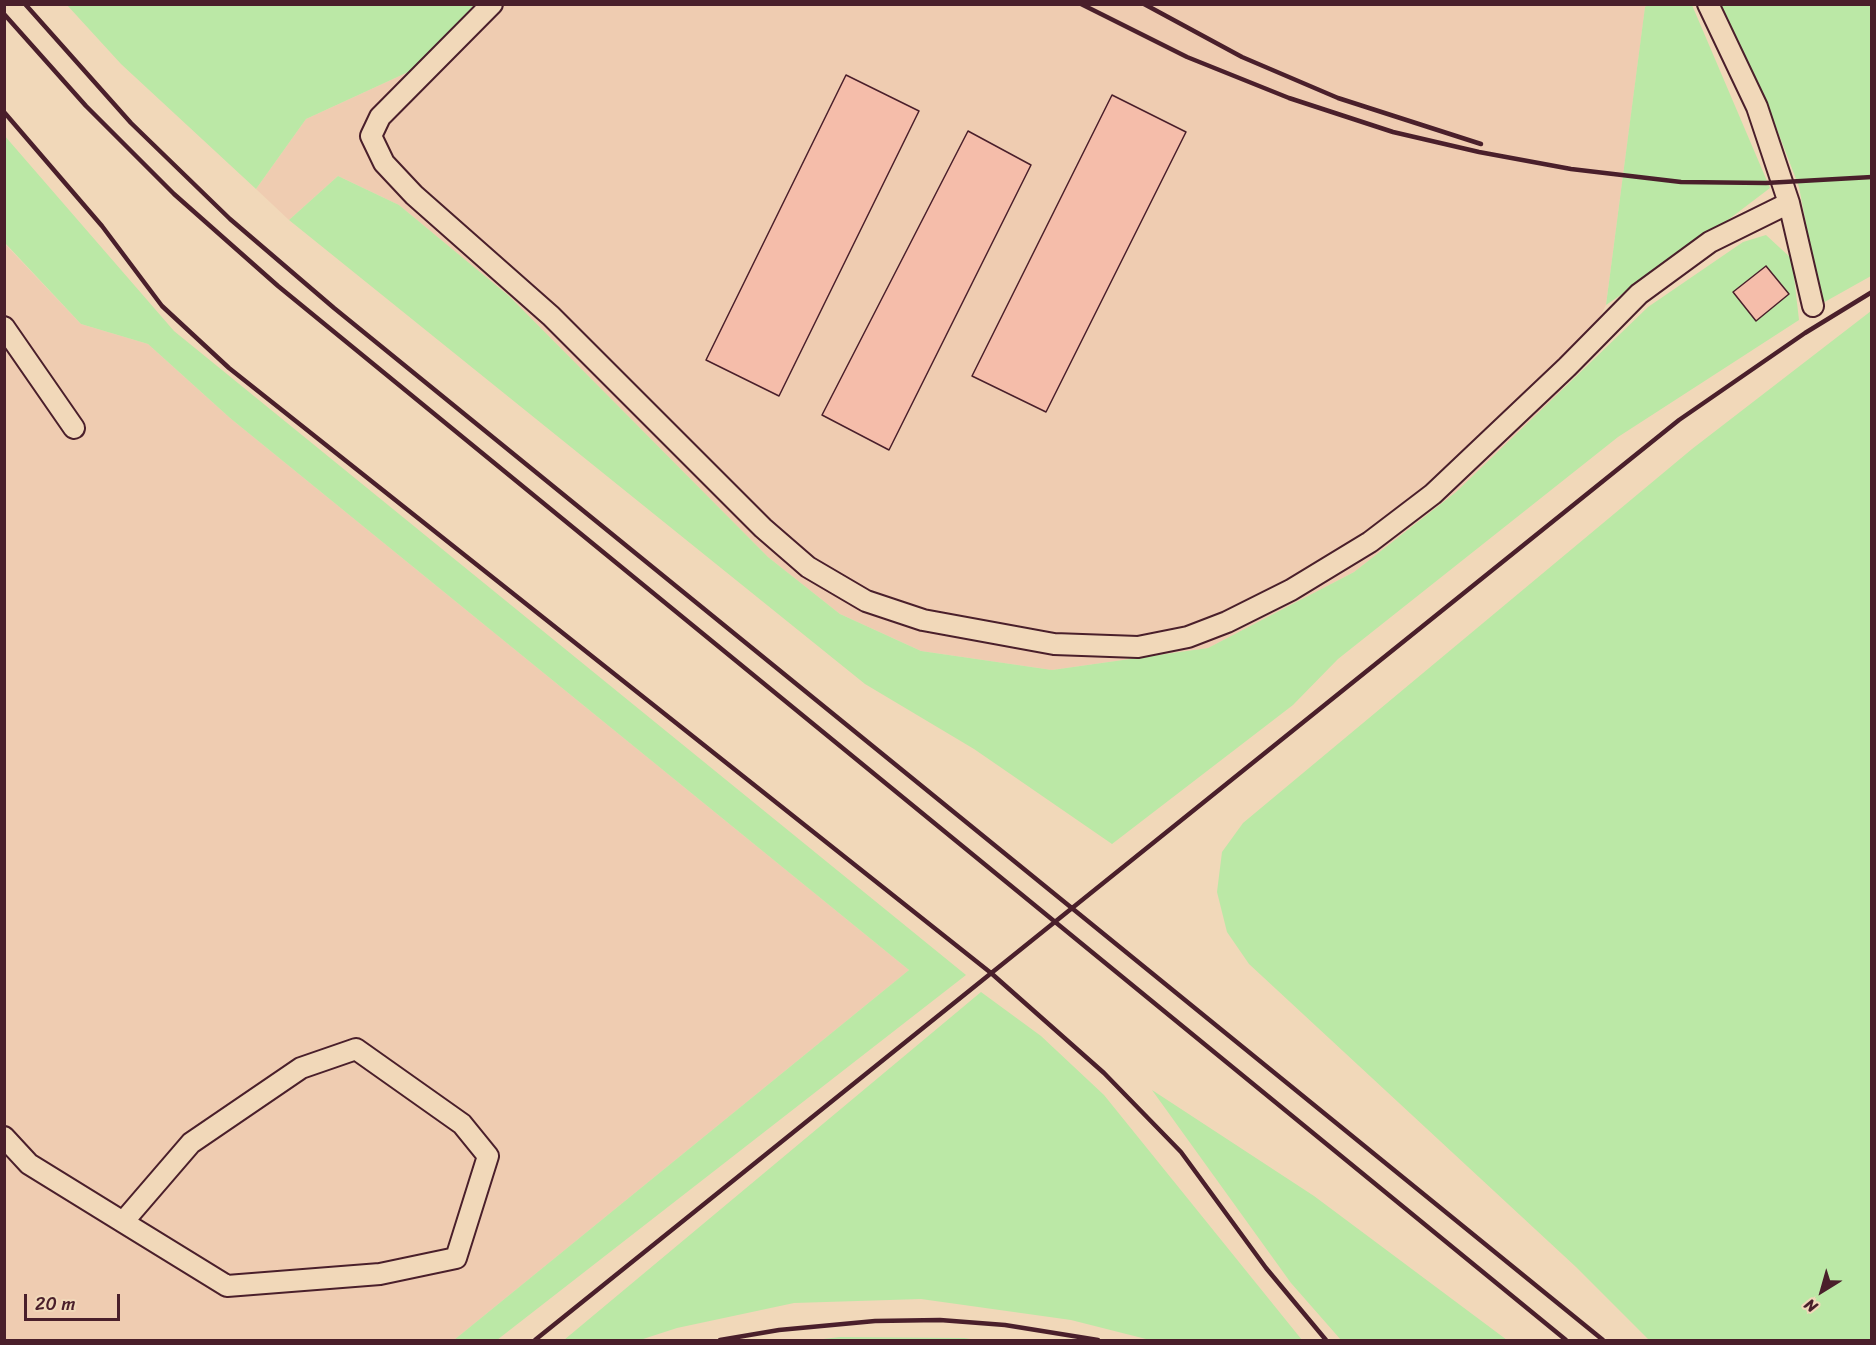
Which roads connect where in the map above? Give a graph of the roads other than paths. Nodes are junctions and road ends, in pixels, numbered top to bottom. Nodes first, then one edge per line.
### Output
1 (492, 4) edge
2 (1708, 4) edge
3 (1788, 203) junction
4 (1813, 306) dead end
5 (4, 327) edge
6 (74, 428) dead end
7 (4, 1137) edge
8 (123, 1222) junction

1 - 3 lane
2 - 3 lane
3 - 4 lane
5 - 6 lane
7 - 8 lane
8 - 8 lane

